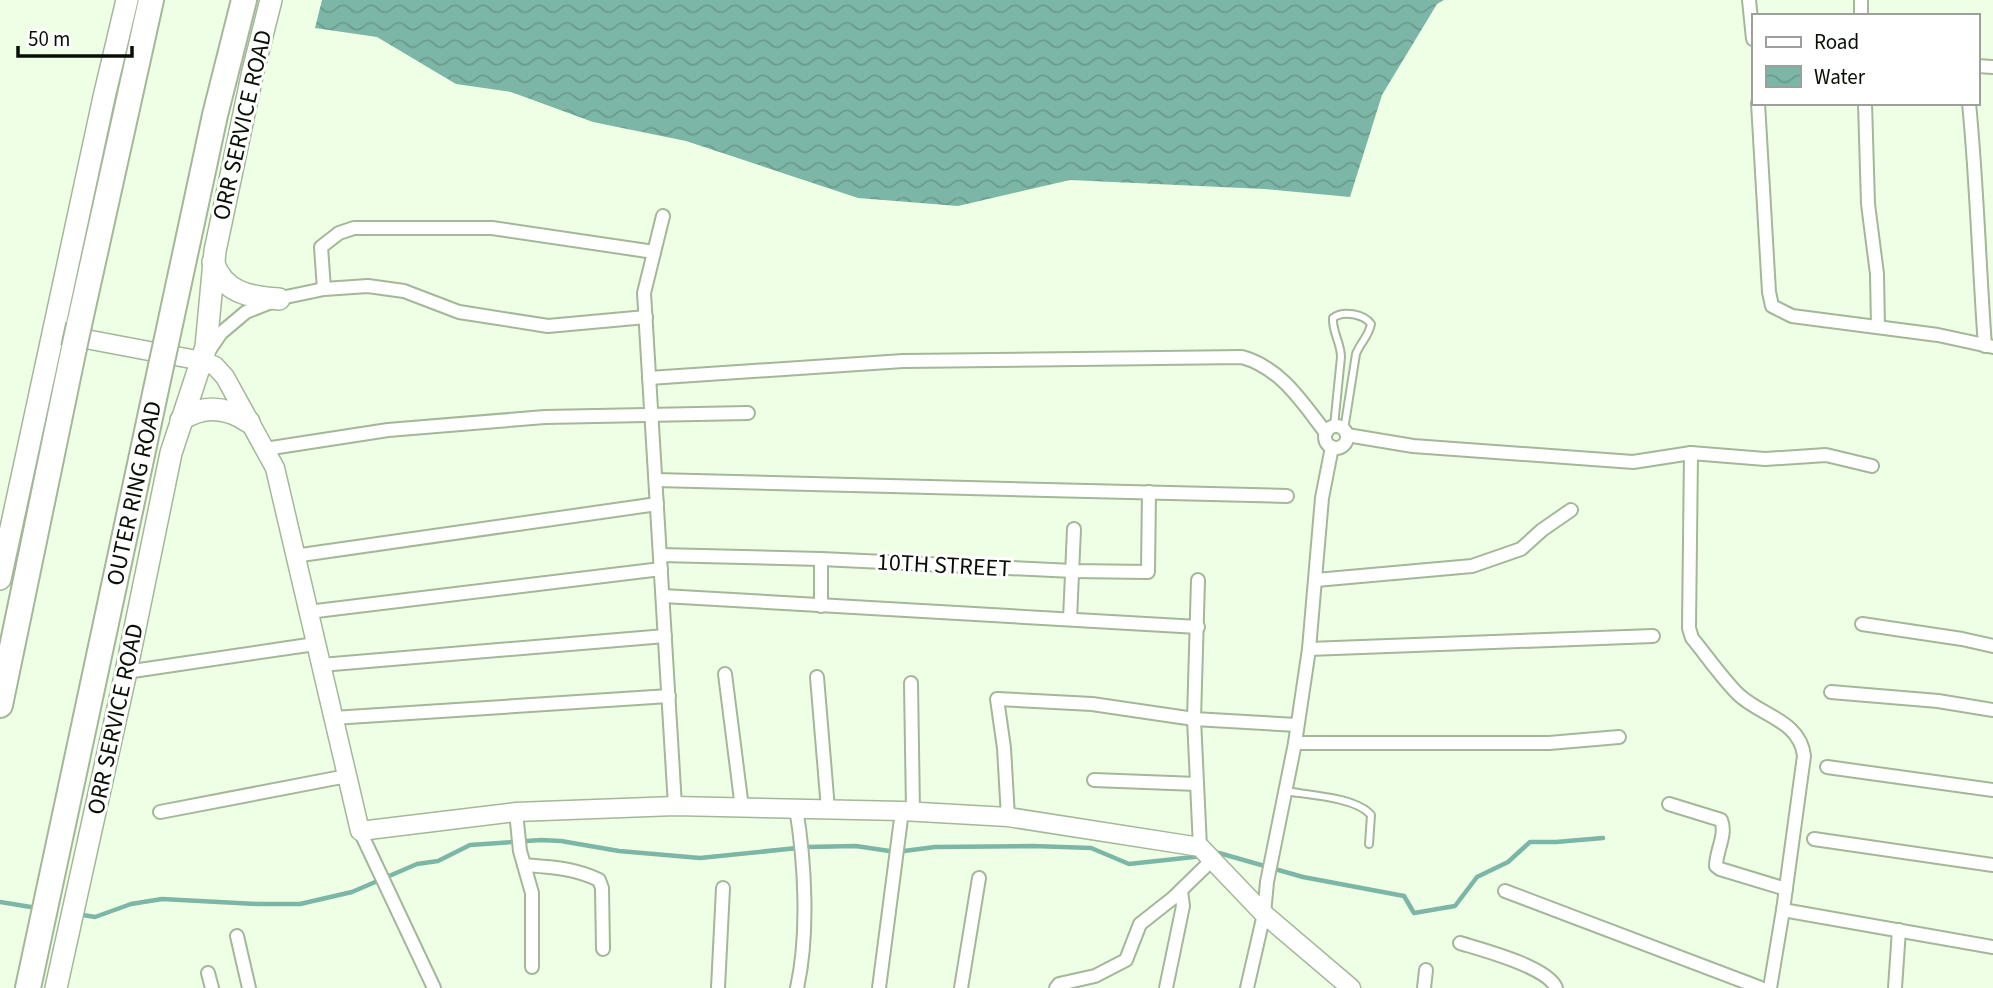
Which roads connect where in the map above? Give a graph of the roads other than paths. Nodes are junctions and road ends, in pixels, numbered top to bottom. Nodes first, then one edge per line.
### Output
1 (127, 0) edge
2 (151, 0) edge
3 (244, 0) edge
4 (271, 0) edge
5 (1749, 0) edge
6 (1752, 29) edge
7 (1758, 105) edge
8 (1866, 105) edge
9 (1969, 105) edge
10 (663, 216) dead end
11 (654, 252) junction
12 (213, 262) junction
13 (324, 289) junction
14 (279, 299) junction
15 (646, 317) junction
16 (1878, 327) junction
17 (54, 333) junction
18 (1989, 346) edge
19 (202, 361) junction
20 (649, 378) junction
21 (748, 413) dead end
22 (652, 415) junction
23 (181, 420) junction
24 (249, 422) junction
25 (1338, 431) junction
26 (1332, 447) junction
27 (265, 449) junction
28 (1691, 453) junction
29 (1872, 466) dead end
30 (656, 480) junction
31 (1149, 492) junction
32 (1287, 496) dead end
33 (657, 504) junction
34 (1571, 510) dead end
35 (1074, 529) dead end
36 (660, 555) junction
37 (294, 556) junction
38 (821, 559) junction
39 (661, 569) junction
40 (1073, 571) junction
41 (0, 579) edge
42 (1198, 580) dead end
43 (1316, 580) junction
44 (663, 596) junction
45 (821, 606) junction
46 (308, 612) junction
47 (1070, 619) junction
48 (1862, 624) dead end
49 (1198, 627) junction
50 (665, 636) junction
51 (1653, 636) dead end
52 (315, 644) junction
53 (1993, 646) edge
54 (1309, 649) junction
55 (321, 666) junction
56 (126, 672) junction
57 (724, 674) dead end
58 (817, 677) dead end
59 (911, 683) dead end
60 (1831, 692) dead end
61 (668, 696) junction
62 (0, 705) edge
63 (1993, 710) edge
64 (333, 718) junction
65 (1194, 719) junction
66 (1297, 725) junction
67 (1619, 737) dead end
68 (1295, 743) junction
69 (1826, 767) dead end
70 (347, 776) junction
71 (1094, 779) dead end
72 (1197, 784) junction
73 (1286, 790) junction
74 (1993, 790) edge
75 (1669, 804) dead end
76 (675, 806) junction
77 (742, 808) junction
78 (796, 808) junction
79 (828, 809) junction
80 (908, 811) junction
81 (160, 812) dead end
82 (516, 812) junction
83 (1008, 817) junction
84 (360, 831) junction
85 (1814, 839) dead end
86 (1369, 844) dead end
87 (1206, 854) junction
88 (524, 865) junction
89 (1993, 865) edge
90 (979, 878) dead end
91 (723, 888) dead end
92 (1786, 889) junction
93 (1181, 891) junction
94 (1505, 891) dead end
95 (1783, 910) junction
96 (1264, 915) junction
97 (1899, 930) junction
98 (237, 936) dead end
99 (1460, 943) dead end
100 (1993, 947) edge
101 (603, 949) dead end
102 (532, 967) dead end
103 (1426, 970) dead end
104 (208, 973) dead end
105 (28, 988) edge
106 (56, 988) edge
107 (212, 988) edge
108 (249, 988) edge
109 (435, 988) edge
110 (718, 988) edge
111 (797, 988) edge
112 (879, 988) edge
113 (961, 988) edge
114 (1056, 988) edge
115 (1166, 988) edge
116 (1247, 988) edge
117 (1350, 988) edge
118 (1424, 988) edge
119 (1556, 988) edge
120 (1761, 988) edge
121 (1770, 988) edge
122 (1895, 988) edge

1 - 17 main road
2 - 62 highway
3 - 105 highway, OUTER RING ROAD
4 - 12 main road, ORR SERVICE ROAD
5 - 6 street
7 - 16 street
8 - 16 street
9 - 18 street
10 - 11 street
11 - 13 street
11 - 15 street
12 - 14 main road
12 - 19 main road, ORR SERVICE ROAD
13 - 14 street
13 - 15 street
14 - 19 street
15 - 20 street
16 - 18 street
17 - 19 street
17 - 41 main road
19 - 23 main road, ORR SERVICE ROAD
19 - 24 street
20 - 22 street
20 - 25 street
21 - 22 street
22 - 27 street
22 - 30 street
23 - 24 main road
23 - 56 main road, ORR SERVICE ROAD
24 - 27 street
25 - 25 lane
25 - 26 street
25 - 26 street
25 - 28 street
26 - 43 street
27 - 37 street
28 - 29 street
28 - 92 street
30 - 31 street
30 - 33 street
31 - 32 street
31 - 40 street, 10TH STREET
33 - 36 street
33 - 37 street
34 - 43 street
35 - 40 street
36 - 38 street, 10TH STREET
36 - 39 street
37 - 46 street
38 - 40 street, 10TH STREET
38 - 45 street
39 - 44 street
39 - 46 street
40 - 47 street
42 - 49 street
43 - 54 street
44 - 45 street
44 - 50 street
45 - 47 street
46 - 52 street
47 - 49 street
48 - 53 street
49 - 65 street
50 - 55 street
50 - 61 street
51 - 54 street
52 - 55 street
52 - 56 street
54 - 66 street
55 - 64 street
56 - 106 main road, ORR SERVICE ROAD
57 - 77 street
58 - 79 street
59 - 80 street
60 - 63 street
61 - 64 street
61 - 76 street
64 - 70 street
65 - 66 street
65 - 72 street
65 - 83 street
66 - 68 street
67 - 68 street
68 - 73 street
69 - 74 street
70 - 81 street
70 - 84 street
71 - 72 street
72 - 87 street
73 - 86 lane
73 - 96 street
75 - 92 street
76 - 77 street
76 - 82 street
77 - 78 street
78 - 79 street
78 - 111 street
79 - 80 street
80 - 83 street
80 - 112 street
82 - 84 street
82 - 88 street
83 - 87 street
84 - 109 street
85 - 89 street
87 - 93 street
87 - 96 street
88 - 101 street
88 - 102 street
90 - 113 street
91 - 110 street
92 - 95 street
93 - 114 street
93 - 115 street
94 - 120 street
95 - 97 street
95 - 121 street
96 - 116 street
96 - 117 street
97 - 100 street
97 - 122 street
98 - 108 street
99 - 119 street
103 - 118 street
104 - 107 street

